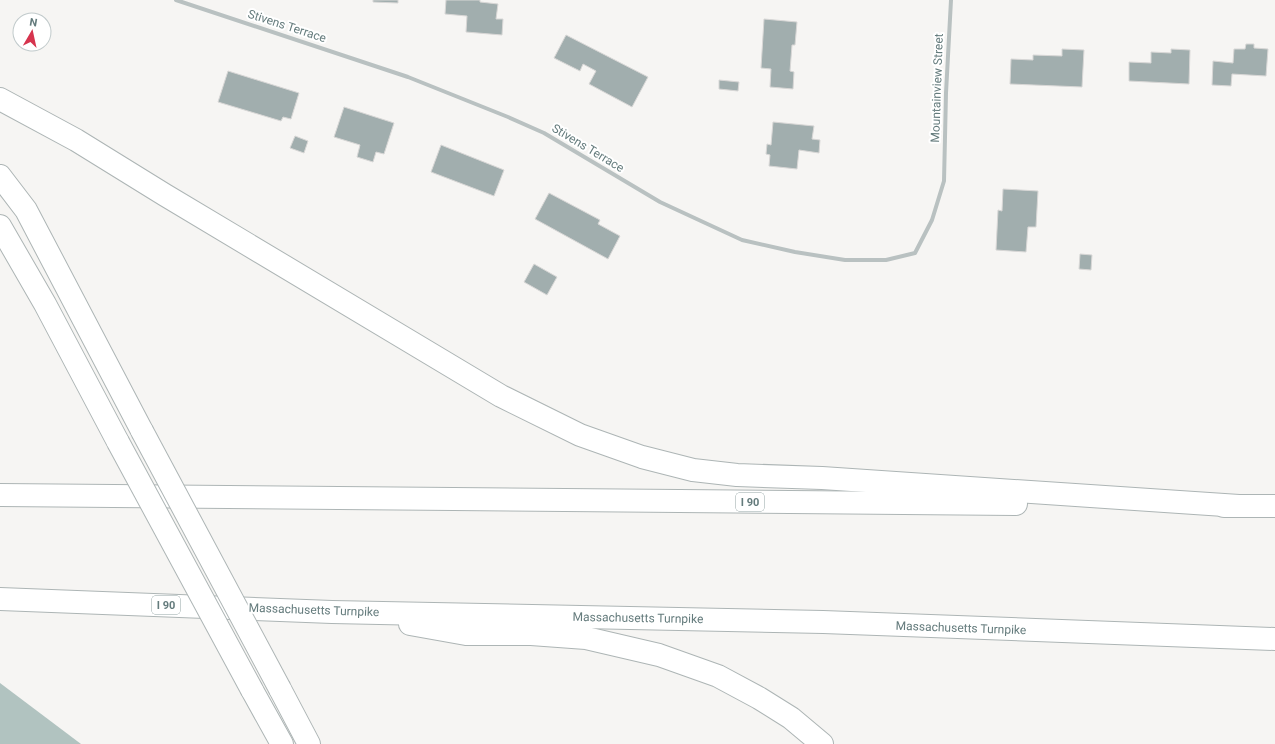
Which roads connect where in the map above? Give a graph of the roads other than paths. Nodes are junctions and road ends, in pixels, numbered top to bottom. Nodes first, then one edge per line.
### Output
1 (176, 0) edge
2 (951, 0) edge
3 (0, 99) edge
4 (0, 176) edge
5 (944, 177) joint
6 (0, 226) edge
7 (0, 495) edge
8 (1239, 506) junction
9 (1275, 506) edge
10 (0, 599) edge
11 (332, 612) junction
12 (1275, 639) edge
13 (282, 744) edge
14 (309, 744) edge
15 (822, 744) edge

1 - 5 street, Stivens Terrace
2 - 5 street, Mountainview Street
3 - 8 highway
4 - 14 highway, bridge
6 - 13 highway, bridge
7 - 8 highway, I 90
8 - 9 highway, I 90
10 - 11 highway, Massachusetts Turnpike / I 90
11 - 12 highway, Massachusetts Turnpike / I 90
11 - 15 highway

